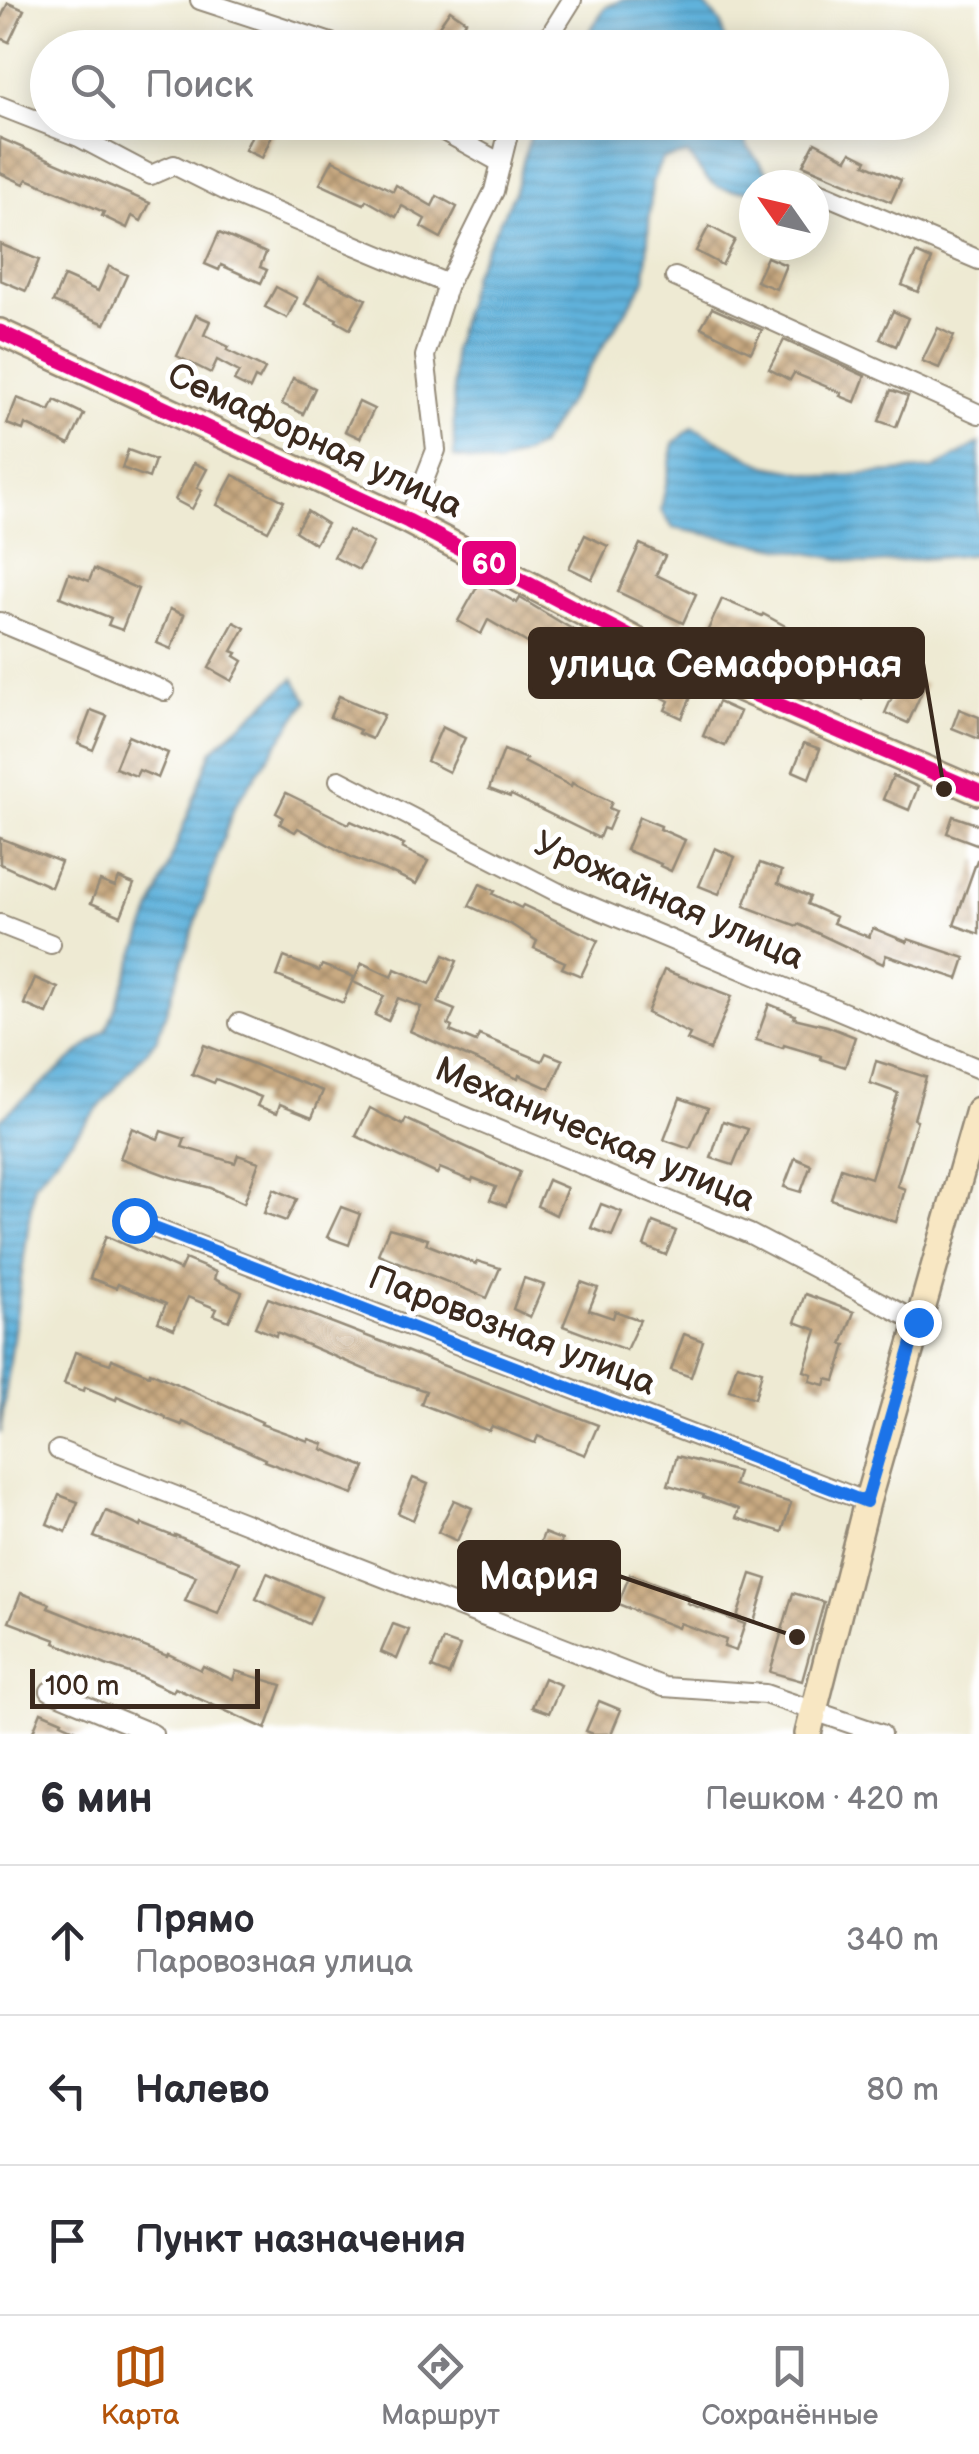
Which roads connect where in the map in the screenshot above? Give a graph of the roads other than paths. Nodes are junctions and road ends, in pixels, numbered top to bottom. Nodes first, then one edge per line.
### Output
1 (200, 0) edge
2 (572, 0) edge
3 (291, 30) edge
4 (553, 30) edge
5 (0, 106) edge
6 (30, 117) edge
7 (86, 140) edge
8 (459, 140) edge
9 (507, 140) edge
10 (501, 164) junction
11 (829, 196) edge
12 (979, 260) edge
13 (675, 277) dead end
14 (448, 284) junction
15 (0, 332) edge
16 (979, 414) edge
17 (408, 521) junction
18 (0, 622) edge
19 (164, 691) dead end
20 (339, 780) dead end
21 (979, 792) edge
22 (0, 924) edge
23 (51, 944) dead end
24 (240, 1023) dead end
25 (979, 1069) edge
26 (979, 1110) edge
27 (134, 1220) dead end
28 (918, 1322) junction
29 (58, 1450) dead end
30 (866, 1502) junction
31 (50, 1690) dead end
32 (811, 1722) edge
33 (153, 1734) edge
34 (881, 1734) edge

1 - 3 street
2 - 4 street
5 - 6 street
7 - 14 street
8 - 10 street
9 - 10 street
10 - 14 street
11 - 12 street
13 - 16 street
14 - 17 street
15 - 17 street, Семафорная улица
17 - 21 street, Семафорная улица
18 - 19 street
20 - 25 street, Урожайная улица
22 - 23 street
24 - 28 street, Механическая улица
26 - 28 street
27 - 30 street, Паровозная улица
28 - 30 street
29 - 32 street
30 - 32 street
31 - 33 street
32 - 34 street

